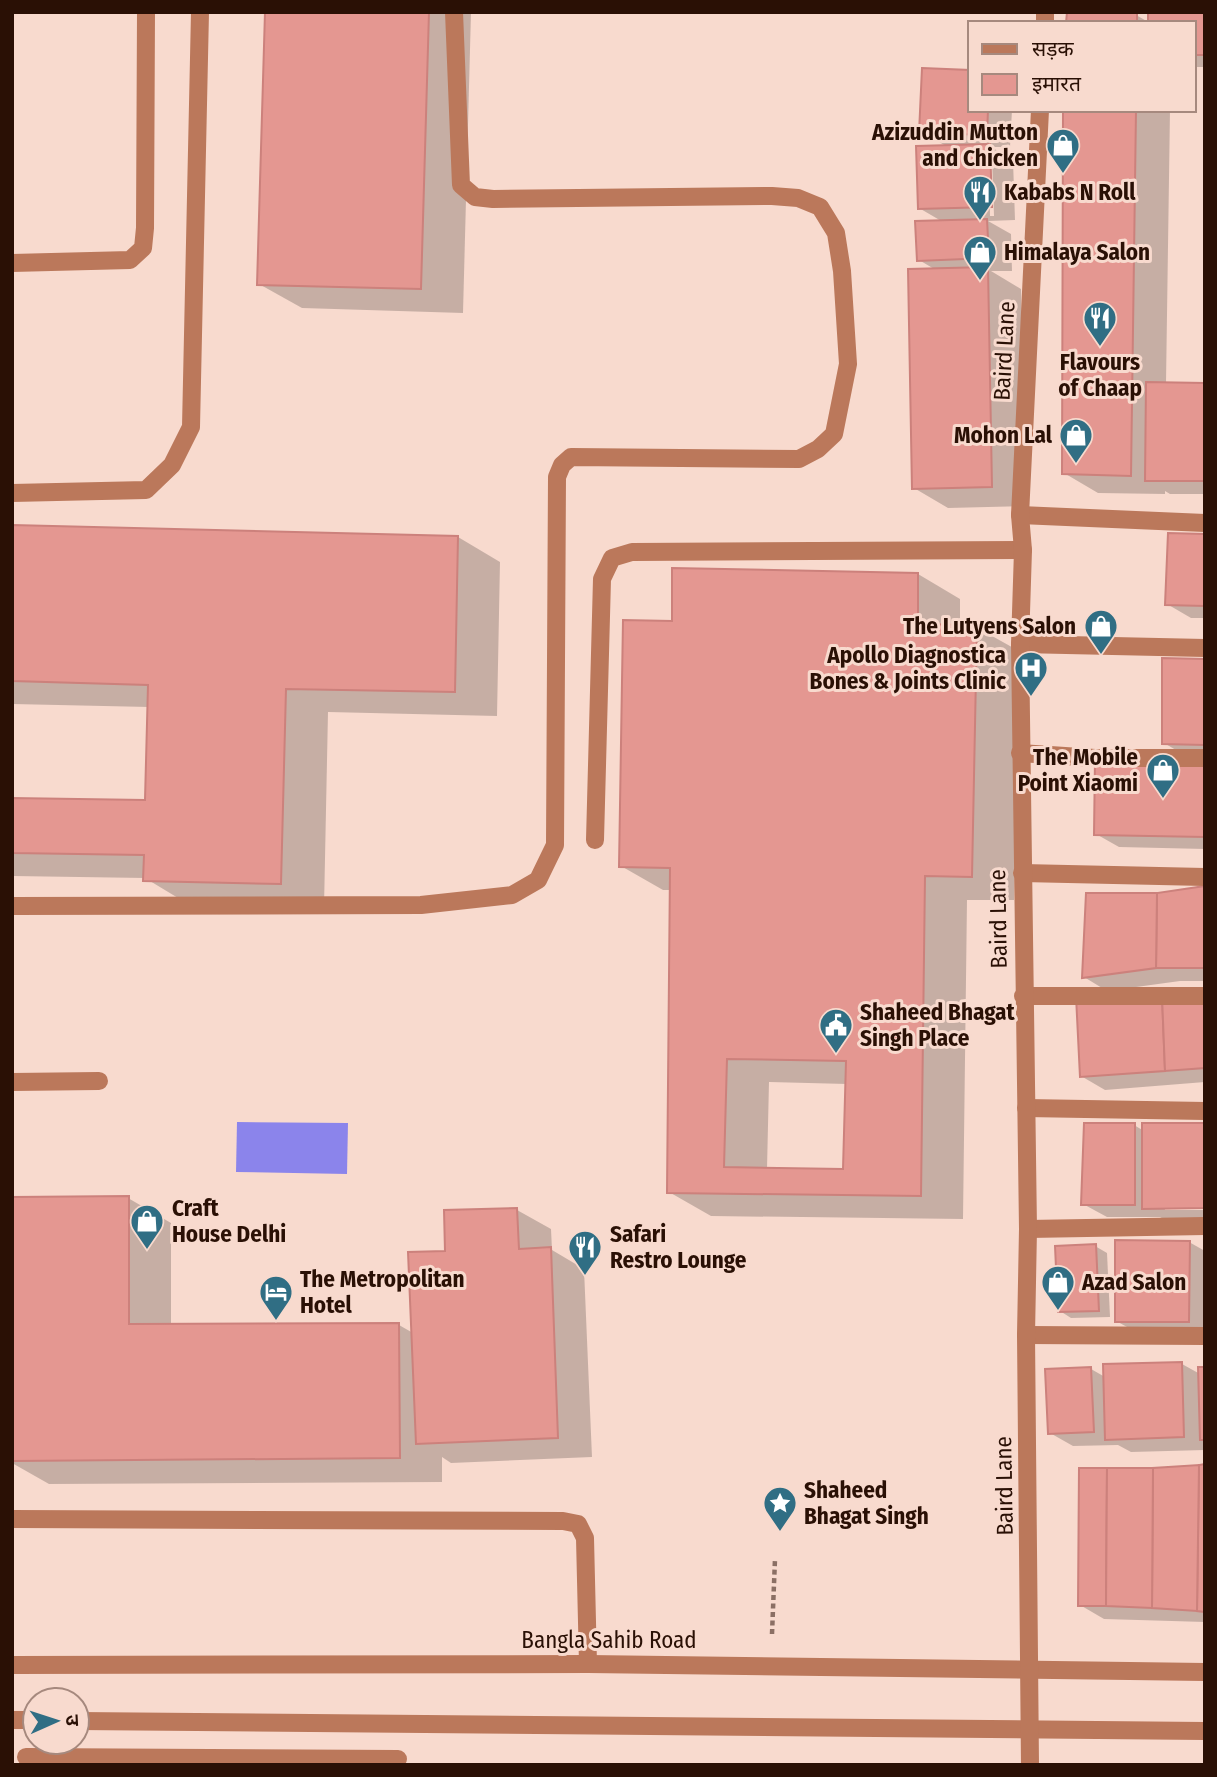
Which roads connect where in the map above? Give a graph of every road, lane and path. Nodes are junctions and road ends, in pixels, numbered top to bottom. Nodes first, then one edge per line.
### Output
1 (146, 12) edge
2 (200, 12) edge
3 (454, 12) edge
4 (1040, 112) edge
5 (12, 263) edge
6 (12, 493) edge
7 (1020, 515) junction
8 (1205, 523) edge
9 (1023, 551) junction
10 (1020, 644) junction
11 (1205, 648) edge
12 (1020, 753) junction
13 (1205, 758) edge
14 (596, 840) dead end
15 (1022, 873) junction
16 (1205, 877) edge
17 (12, 906) edge
18 (1023, 996) junction
19 (1205, 996) edge
20 (99, 1081) dead end
21 (12, 1082) edge
22 (1026, 1108) junction
23 (1205, 1111) edge
24 (1205, 1226) edge
25 (1028, 1229) junction
26 (1026, 1335) junction
27 (1205, 1336) edge
28 (12, 1519) edge
29 (775, 1559) dead end
30 (588, 1664) junction
31 (12, 1665) edge
32 (771, 1666) junction
33 (1031, 1670) junction
34 (1205, 1672) edge
35 (91, 1721) edge
36 (1031, 1728) junction
37 (1205, 1731) edge
38 (397, 1759) dead end
39 (21, 1760) edge
40 (1030, 1765) edge

1 - 5 street
2 - 6 street
3 - 17 street
4 - 7 street, Baird Lane
7 - 8 street
7 - 9 street, Baird Lane
9 - 10 street, Baird Lane
9 - 14 street
10 - 11 street
10 - 12 street, Baird Lane
12 - 13 street
12 - 15 street, Baird Lane
15 - 16 street
15 - 18 street, Baird Lane
18 - 19 street
18 - 22 street, Baird Lane
20 - 21 street
22 - 23 street
22 - 25 street, Baird Lane
24 - 25 street
25 - 26 street, Baird Lane
26 - 27 street
26 - 33 street, Baird Lane
28 - 30 street
29 - 32 path
30 - 31 street, Bangla Sahib Road
30 - 32 street, Bangla Sahib Road
32 - 33 street, Bangla Sahib Road
33 - 34 street, Bangla Sahib Road
33 - 36 street, Baird Lane
35 - 36 street
36 - 37 street
36 - 40 street, Baird Lane
38 - 39 street

